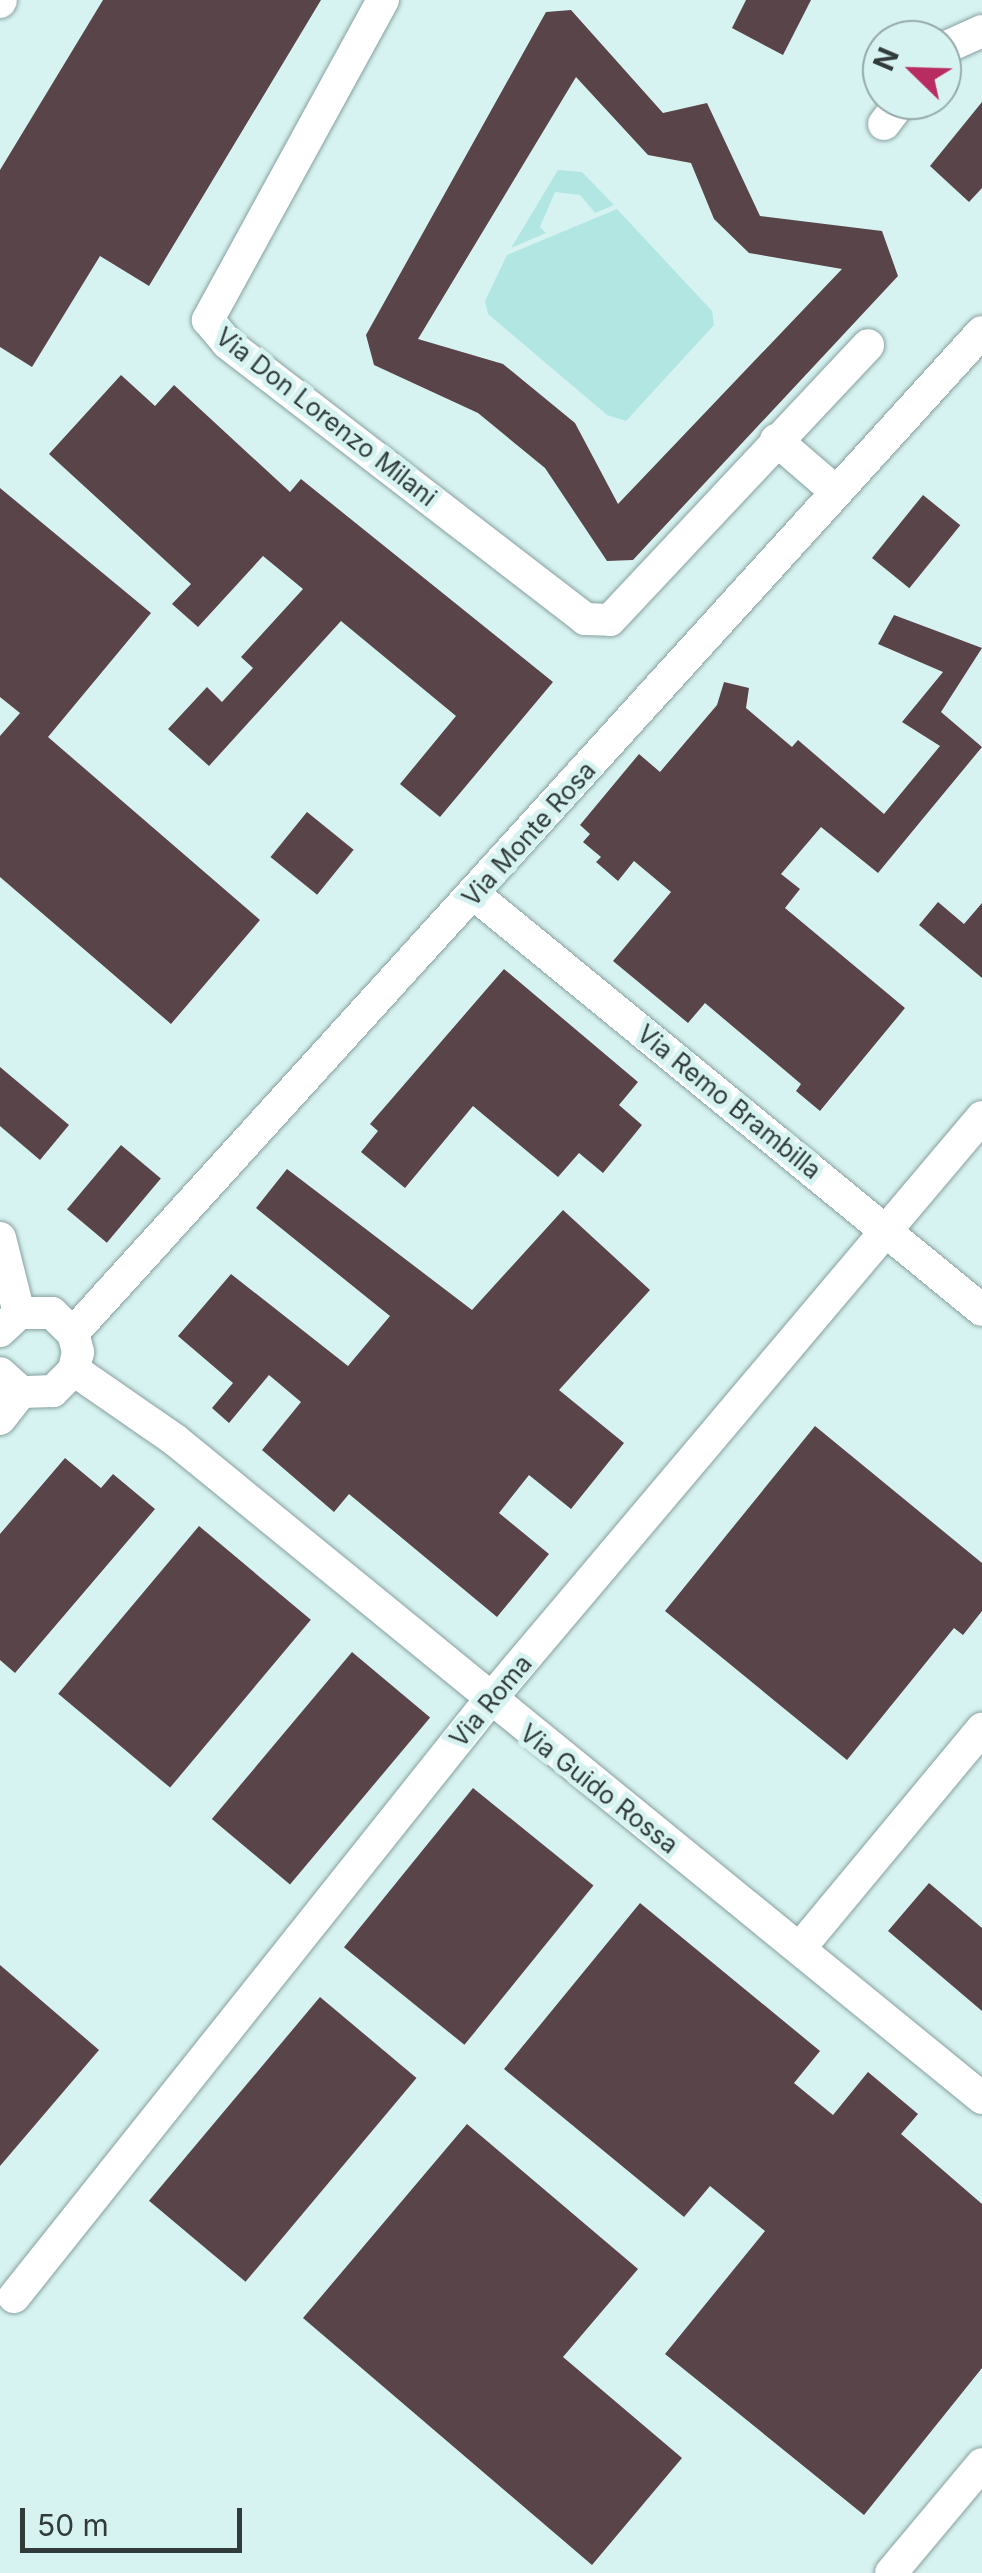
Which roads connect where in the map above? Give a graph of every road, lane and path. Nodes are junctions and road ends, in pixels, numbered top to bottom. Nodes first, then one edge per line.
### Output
1 (383, 0) edge
2 (982, 332) edge
3 (868, 345) dead end
4 (776, 440) junction
5 (835, 492) junction
6 (475, 895) junction
7 (982, 1117) edge
8 (890, 1234) junction
9 (0, 1238) edge
10 (982, 1310) edge
11 (9, 1322) edge
12 (74, 1333) junction
13 (74, 1370) junction
14 (11, 1382) edge
15 (0, 1419) edge
16 (489, 1702) junction
17 (982, 1729) edge
18 (800, 1948) junction
19 (982, 2098) edge
20 (14, 2297) dead end
21 (982, 2464) edge
22 (892, 2573) edge

1 - 4 street, Via Don Lorenzo Milani
2 - 5 street, Via Monte Rosa
3 - 4 street
4 - 5 street
5 - 6 street, Via Monte Rosa
6 - 8 street, Via Remo Brambilla
6 - 12 street, Via Monte Rosa
7 - 8 street, Via Roma
8 - 10 street, Via Remo Brambilla
8 - 16 street, Via Roma
9 - 11 street
11 - 12 street
12 - 13 street
13 - 14 street
13 - 16 street, Via Guido Rossa
14 - 15 street
16 - 18 street, Via Guido Rossa
16 - 20 street, Via Roma
17 - 18 street
18 - 19 street, Via Guido Rossa
21 - 22 street

